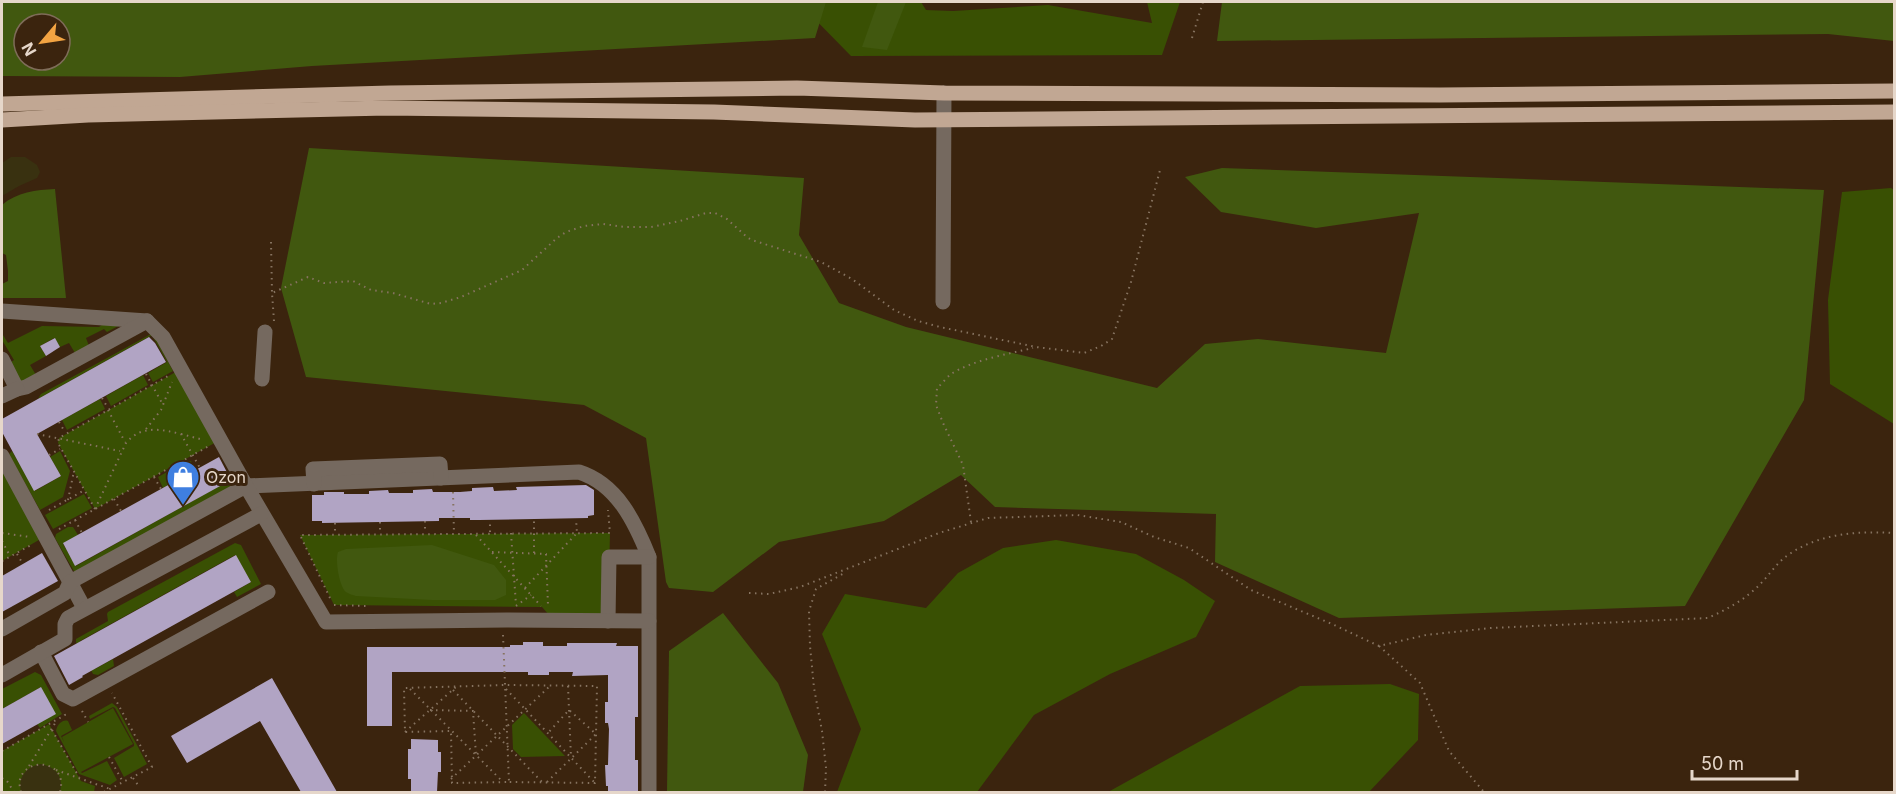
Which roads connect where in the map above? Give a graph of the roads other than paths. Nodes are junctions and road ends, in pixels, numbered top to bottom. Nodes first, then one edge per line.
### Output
1 (1894, 91) edge
2 (944, 93) junction
3 (2, 104) edge
4 (1894, 112) edge
5 (2, 120) edge
6 (944, 120) junction
7 (943, 302) dead end
8 (2, 311) edge
9 (147, 321) junction
10 (264, 332) dead end
11 (2, 359) edge
12 (262, 379) dead end
13 (17, 389) junction
14 (2, 396) edge
15 (2, 456) edge
16 (246, 486) junction
17 (261, 514) junction
18 (648, 557) junction
19 (70, 582) junction
20 (268, 592) dead end
21 (84, 608) junction
22 (608, 621) junction
23 (649, 621) junction
24 (2, 629) edge
25 (40, 652) junction
26 (2, 675) edge
27 (649, 792) edge

1 - 2 main road
2 - 3 main road
2 - 6 street
4 - 6 main road
5 - 6 main road
6 - 7 street
8 - 9 street
9 - 13 street
9 - 16 street
10 - 12 street
11 - 13 street
13 - 14 street
15 - 19 street
16 - 17 street
16 - 18 street
16 - 19 street
17 - 21 street
17 - 22 street
18 - 22 street
18 - 23 street
19 - 21 street
19 - 24 street
20 - 25 street
21 - 25 street
22 - 23 street
23 - 27 street
25 - 26 street

